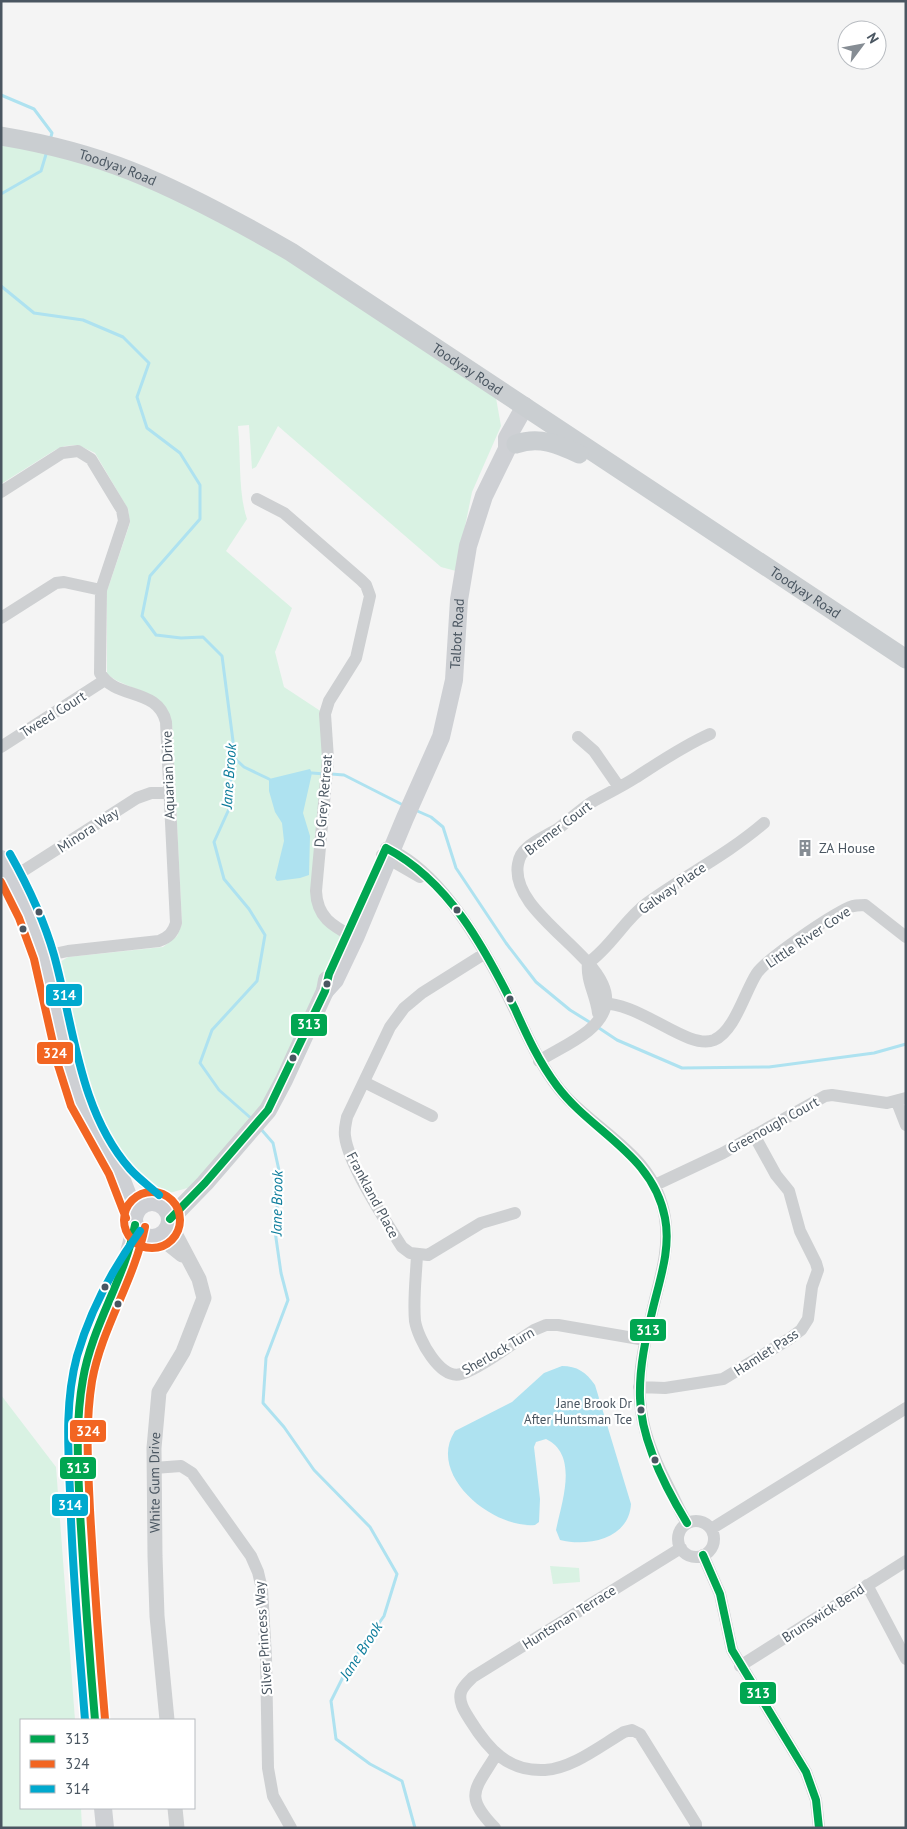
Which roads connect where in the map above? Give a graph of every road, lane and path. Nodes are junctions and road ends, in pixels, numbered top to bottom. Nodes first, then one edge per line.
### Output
1 (9, 137) edge
2 (530, 410) junction
3 (511, 446) junction
4 (632, 480) junction
5 (1, 492) edge
6 (257, 499) dead end
7 (101, 590) junction
8 (1, 618) edge
9 (906, 659) edge
10 (105, 680) junction
11 (710, 734) dead end
12 (578, 737) dead end
13 (1, 746) edge
14 (619, 787) junction
15 (168, 793) junction
16 (764, 823) dead end
17 (387, 853) junction
18 (1, 860) edge
19 (12, 878) junction
20 (351, 936) junction
21 (906, 937) edge
22 (484, 954) junction
23 (44, 956) junction
24 (588, 962) junction
25 (601, 1004) junction
26 (539, 1061) junction
27 (364, 1082) junction
28 (901, 1100) edge
29 (432, 1116) dead end
30 (906, 1125) edge
31 (754, 1135) junction
32 (118, 1170) junction
33 (205, 1183) junction
34 (655, 1185) junction
35 (155, 1202) junction
36 (515, 1214) dead end
37 (135, 1219) junction
38 (170, 1222) junction
39 (151, 1237) junction
40 (417, 1256) junction
41 (187, 1259) junction
42 (126, 1267) junction
43 (645, 1340) junction
44 (639, 1387) junction
45 (906, 1408) edge
46 (154, 1468) junction
47 (687, 1523) junction
48 (711, 1529) junction
49 (680, 1548) junction
50 (703, 1555) junction
51 (906, 1561) edge
52 (867, 1585) junction
53 (906, 1658) edge
54 (740, 1666) junction
55 (95, 1719) edge
56 (167, 1719) edge
57 (496, 1755) junction
58 (103, 1809) edge
59 (175, 1809) edge
60 (105, 1828) edge
61 (177, 1828) edge
62 (291, 1828) edge
63 (495, 1828) edge
64 (696, 1828) edge
65 (819, 1828) edge

1 - 2 main road, Toodyay Road
2 - 3 main road, Talbot Road
2 - 4 main road, Toodyay Road
3 - 4 main road
3 - 17 main road, Talbot Road
4 - 9 main road, Toodyay Road
5 - 7 street
6 - 20 street, De Grey Retreat
7 - 8 street
7 - 10 street
10 - 13 street, Tweed Court
10 - 15 street, Aquarian Drive
11 - 14 street, Bremer Court
12 - 14 street
14 - 24 street, Bremer Court
15 - 19 street, Minora Way
15 - 23 street, Aquarian Drive
16 - 24 street, Galway Place
17 - 20 main road, Talbot Road
17 - 22 street
18 - 19 main road
19 - 23 main road
20 - 33 main road, Talbot Road
21 - 25 street, Little River Cove
22 - 26 street
22 - 27 street, Frankland Place
23 - 32 main road
24 - 25 street, Bremer Court
25 - 26 street, Bremer Court
26 - 34 street
27 - 29 street
27 - 40 street, Frankland Place
28 - 30 street, Greenough Court
28 - 31 street, Greenough Court
31 - 34 street, Greenough Court
31 - 44 street, Hamlet Pass
32 - 35 main road
32 - 37 main road
33 - 35 main road, Talbot Road
33 - 38 main road, Talbot Road
34 - 43 street
35 - 37 main road
35 - 38 main road
36 - 40 street
37 - 39 main road
37 - 42 main road
38 - 39 main road
38 - 41 street, White Gum Drive
39 - 41 street, White Gum Drive
39 - 42 main road
40 - 43 street, Sherlock Turn
41 - 46 street, White Gum Drive
42 - 55 main road
43 - 44 street
44 - 47 street
45 - 48 street
46 - 56 street, White Gum Drive
46 - 62 street, Silver Princess Way
47 - 48 street
47 - 49 street
48 - 50 street
49 - 50 street
49 - 57 street, Huntsman Terrace
50 - 54 street
51 - 52 street, Brunswick Bend
52 - 53 street
52 - 54 street, Brunswick Bend
54 - 65 street
57 - 63 street
57 - 64 street
58 - 60 main road
59 - 61 street

